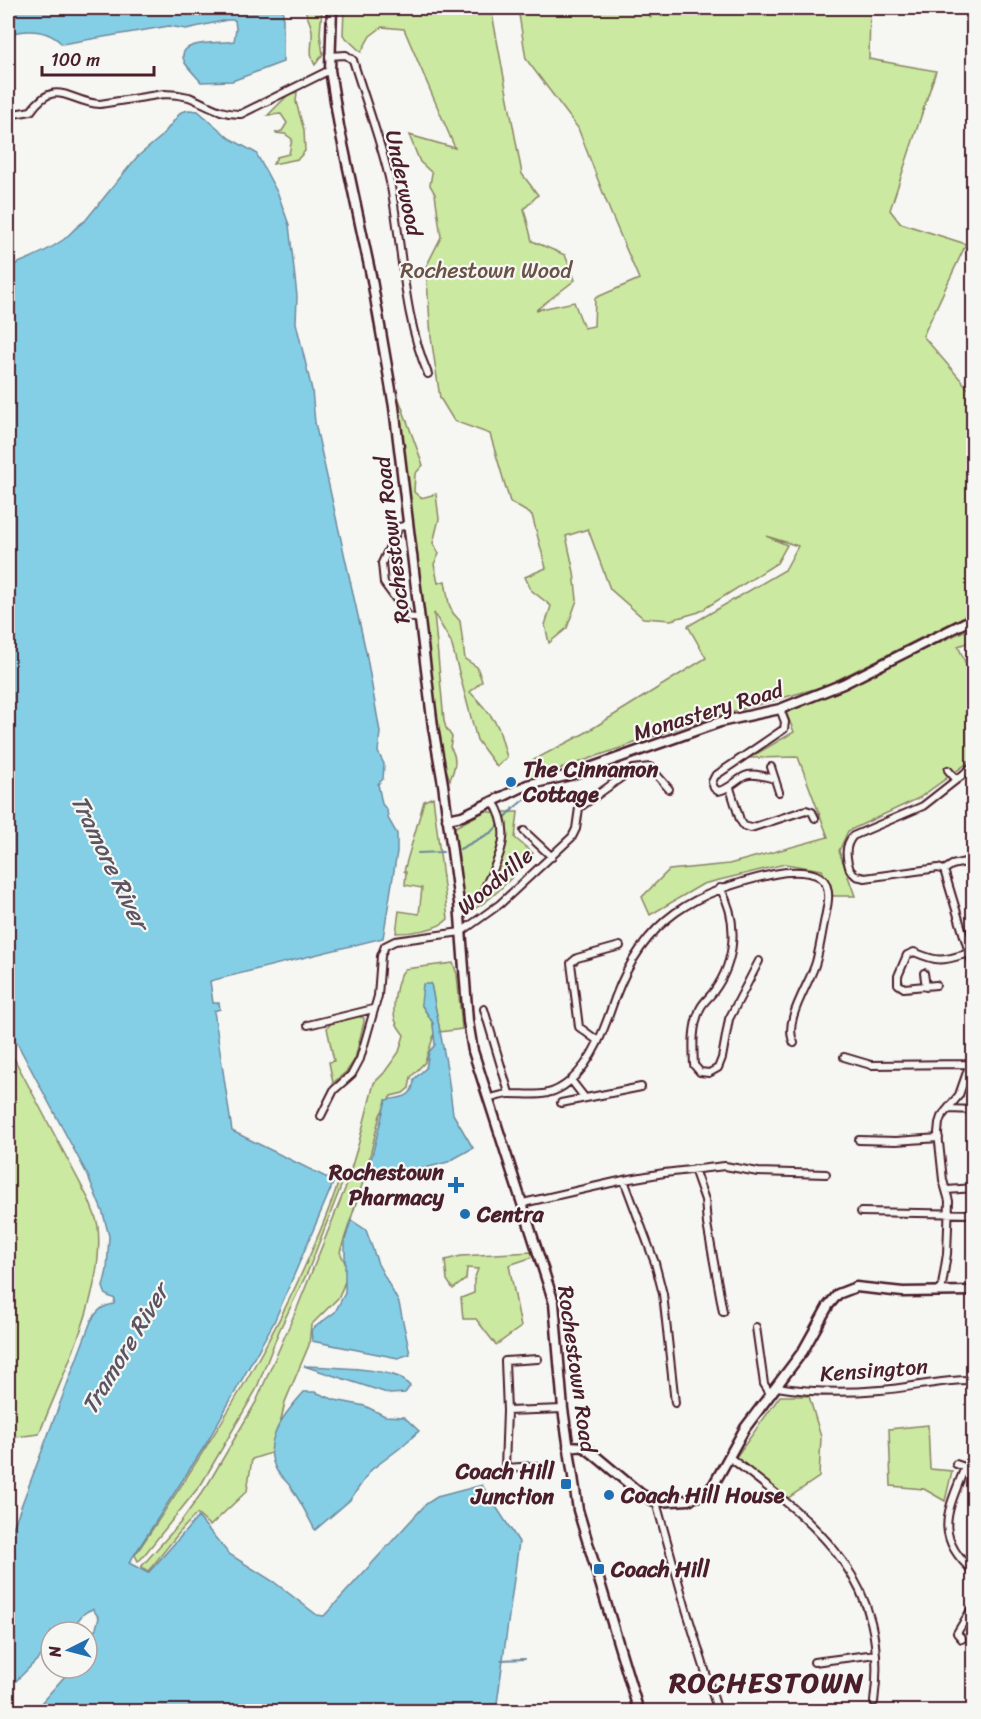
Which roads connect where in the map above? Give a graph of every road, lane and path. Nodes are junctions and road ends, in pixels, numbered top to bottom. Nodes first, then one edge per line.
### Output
1 (332, 8) edge
2 (329, 56) junction
3 (330, 70) junction
4 (8, 115) edge
5 (428, 374) dead end
6 (409, 525) junction
7 (974, 618) edge
8 (420, 619) junction
9 (780, 709) junction
10 (974, 766) edge
11 (771, 767) dead end
12 (948, 770) dead end
13 (775, 779) junction
14 (957, 780) junction
15 (730, 788) junction
16 (669, 789) dead end
17 (779, 792) dead end
18 (493, 801) junction
19 (815, 818) dead end
20 (447, 819) junction
21 (524, 831) dead end
22 (552, 857) junction
23 (974, 860) edge
24 (944, 870) junction
25 (485, 887) dead end
26 (720, 888) junction
27 (461, 932) junction
28 (620, 946) dead end
29 (969, 953) junction
30 (759, 961) dead end
31 (974, 969) edge
32 (924, 973) dead end
33 (936, 985) dead end
34 (926, 987) junction
35 (373, 1009) junction
36 (484, 1009) dead end
37 (308, 1025) dead end
38 (598, 1041) junction
39 (794, 1043) dead end
40 (974, 1052) edge
41 (844, 1057) dead end
42 (969, 1064) junction
43 (571, 1080) junction
44 (641, 1087) dead end
45 (509, 1093) junction
46 (585, 1098) junction
47 (488, 1099) junction
48 (561, 1103) dead end
49 (949, 1109) junction
50 (974, 1110) edge
51 (321, 1116) dead end
52 (939, 1138) junction
53 (860, 1140) dead end
54 (694, 1169) junction
55 (826, 1174) dead end
56 (624, 1180) junction
57 (974, 1188) edge
58 (947, 1190) junction
59 (524, 1203) junction
60 (861, 1212) dead end
61 (948, 1212) junction
62 (974, 1214) edge
63 (974, 1291) edge
64 (941, 1292) junction
65 (723, 1312) dead end
66 (756, 1327) dead end
67 (538, 1359) dead end
68 (974, 1380) edge
69 (777, 1387) junction
70 (771, 1395) junction
71 (675, 1404) dead end
72 (563, 1408) junction
73 (507, 1411) junction
74 (568, 1446) junction
75 (729, 1457) junction
76 (957, 1464) dead end
77 (537, 1466) dead end
78 (965, 1467) junction
79 (974, 1470) edge
80 (656, 1502) junction
81 (974, 1572) edge
82 (974, 1605) edge
83 (962, 1639) dead end
84 (876, 1654) junction
85 (814, 1662) dead end
86 (874, 1702) dead end
87 (639, 1712) edge
88 (718, 1712) edge

1 - 2 main road
2 - 3 main road, Rochestown Road
2 - 5 street, Underwood
3 - 4 street
3 - 6 main road, Rochestown Road
6 - 8 main road, Rochestown Road
6 - 8 street
7 - 9 main road, Monastery Road
8 - 20 main road, Rochestown Road
9 - 15 street
9 - 18 main road, Monastery Road
10 - 14 street
11 - 13 street
12 - 14 street
13 - 15 street
13 - 17 street
14 - 24 street
15 - 19 street
16 - 22 street, Woodville
18 - 20 main road, Monastery Road
18 - 25 street
20 - 27 main road, Rochestown Road
21 - 22 street, Woodville
22 - 27 street, Woodville
23 - 24 street
24 - 29 street
26 - 30 street
26 - 38 street
26 - 39 street
27 - 35 street
27 - 47 main road, Rochestown Road
28 - 38 street
29 - 31 street
29 - 34 street
32 - 34 street
33 - 34 street
35 - 37 street
35 - 51 street
36 - 45 street
38 - 43 street
40 - 42 street
41 - 42 street
42 - 49 street
43 - 45 street
43 - 46 street
44 - 46 street
45 - 47 street
46 - 48 street
47 - 59 main road, Rochestown Road
49 - 50 street
49 - 52 street
52 - 53 street
52 - 58 street
54 - 55 street
54 - 56 street
54 - 65 street
56 - 59 street
56 - 71 street
57 - 58 street
58 - 61 street
59 - 72 main road, Rochestown Road
60 - 61 street
61 - 62 street
61 - 64 street
63 - 64 main road
64 - 69 main road
66 - 70 street
67 - 73 street
68 - 69 street, Kensington
69 - 70 main road
70 - 75 main road
72 - 73 street
72 - 74 main road, Rochestown Road
73 - 77 street
74 - 80 main road
74 - 87 main road, Rochestown Road
75 - 80 main road
75 - 84 street
76 - 78 street
78 - 79 street
78 - 81 street
80 - 88 street
82 - 83 street
84 - 85 street
84 - 86 street

